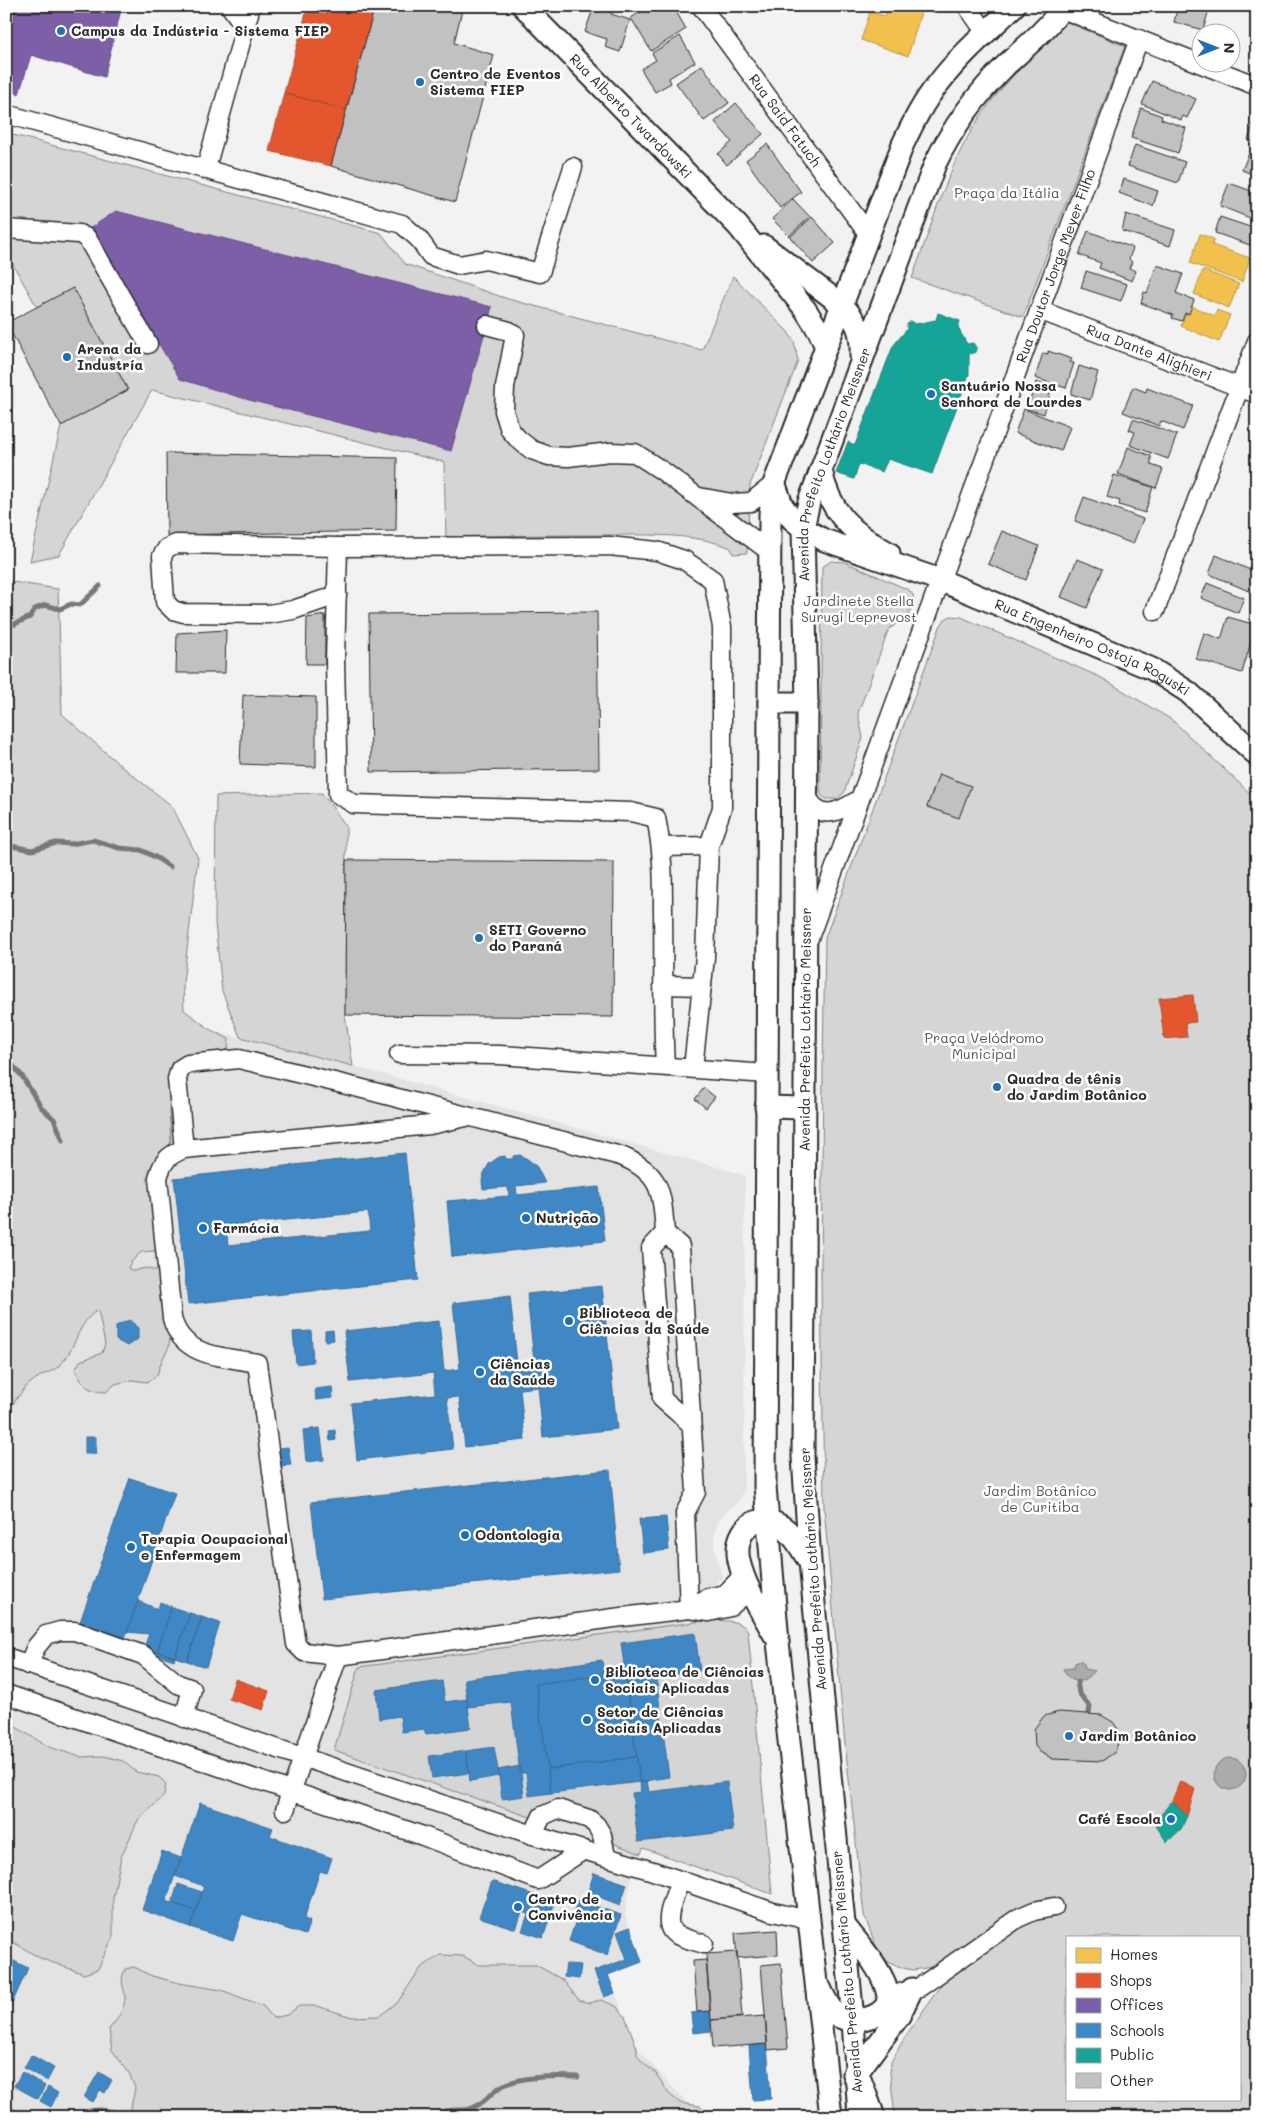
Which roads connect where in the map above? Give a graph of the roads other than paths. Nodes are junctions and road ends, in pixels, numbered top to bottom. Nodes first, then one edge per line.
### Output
1 (230, 6) edge
2 (252, 6) edge
3 (523, 6) edge
4 (701, 6) edge
5 (967, 6) edge
6 (1014, 6) edge
7 (1063, 8) edge
8 (246, 28) junction
9 (986, 33) junction
10 (1139, 40) junction
11 (1257, 86) edge
12 (6, 114) edge
13 (573, 167) dead end
14 (206, 168) junction
15 (738, 226) junction
16 (6, 228) edge
17 (869, 235) junction
18 (842, 305) junction
19 (1040, 310) junction
20 (487, 325) dead end
21 (1257, 341) edge
22 (148, 344) dead end
23 (826, 347) junction
24 (860, 364) junction
25 (1240, 387) junction
26 (1257, 394) edge
27 (821, 470) junction
28 (774, 484) junction
29 (694, 496) junction
30 (803, 528) junction
31 (338, 547) junction
32 (769, 551) junction
33 (940, 580) junction
34 (337, 595) junction
35 (1155, 611) dead end
36 (768, 703) junction
37 (806, 703) junction
38 (1232, 734) junction
39 (1257, 755) edge
40 (1257, 763) edge
41 (806, 794) junction
42 (858, 800) junction
43 (709, 846) junction
44 (662, 847) junction
45 (805, 946) junction
46 (663, 985) junction
47 (702, 986) junction
48 (399, 1054) dead end
49 (665, 1066) junction
50 (693, 1068) junction
51 (767, 1074) junction
52 (766, 1107) junction
53 (805, 1108) junction
54 (466, 1117) junction
55 (184, 1149) junction
56 (665, 1233) junction
57 (691, 1424) junction
58 (767, 1521) junction
59 (810, 1561) junction
60 (747, 1583) junction
61 (690, 1609) junction
62 (778, 1642) junction
63 (338, 1656) junction
64 (6, 1657) edge
65 (28, 1665) junction
66 (6, 1694) edge
67 (184, 1718) junction
68 (303, 1758) junction
69 (291, 1792) junction
70 (285, 1810) dead end
71 (532, 1835) junction
72 (584, 1850) junction
73 (606, 1857) junction
74 (680, 1880) junction
75 (1054, 1907) dead end
76 (809, 1920) junction
77 (845, 1926) junction
78 (704, 1944) dead end
79 (816, 1981) junction
80 (912, 1989) junction
81 (888, 1997) junction
82 (853, 2020) junction
83 (856, 2074) junction
84 (831, 2117) edge
85 (858, 2117) edge
86 (872, 2117) edge

1 - 8 street
2 - 8 street
3 - 15 main road, Rua Alberto Twardowski
4 - 17 street, Rua Said Fatuch
5 - 9 street
6 - 9 main road, Avenida Prefeito Lothário Meissner
7 - 10 street
7 - 24 main road, Avenida Prefeito Lothário Meissner
8 - 14 street
9 - 17 main road, Avenida Prefeito Lothário Meissner
10 - 11 street
10 - 19 street, Rua Doutor Jorge Meyer Filho
12 - 14 street
13 - 14 street
15 - 18 main road, Rua Alberto Twardowski
15 - 23 main road, Rua Alberto Twardowski
16 - 22 street
17 - 18 main road, Avenida Prefeito Lothário Meissner
18 - 23 main road, Avenida Prefeito Lothário Meissner
18 - 24 main road, Rua Alberto Twardowski
19 - 25 street, Rua Dante Alighieri
19 - 33 street, Rua Doutor Jorge Meyer Filho
20 - 29 street
21 - 25 street
23 - 28 main road, Avenida Prefeito Lothário Meissner
24 - 27 main road, Avenida Prefeito Lothário Meissner
25 - 26 street, Rua Dante Alighieri
25 - 35 street
27 - 30 main road, Avenida Prefeito Lothário Meissner
27 - 33 main road, Rua Engenheiro Ostoja Roguski
28 - 29 street
28 - 30 main road, Rua Engenheiro Ostoja Roguski
28 - 32 main road, Avenida Prefeito Lothário Meissner
29 - 32 street
30 - 33 main road, Rua Engenheiro Ostoja Roguski
30 - 37 main road, Avenida Prefeito Lothário Meissner
31 - 34 street
31 - 34 street
31 - 43 street
32 - 36 main road, Avenida Prefeito Lothário Meissner
33 - 38 main road, Rua Engenheiro Ostoja Roguski
33 - 42 street, Rua Doutor Jorge Meyer Filho
34 - 44 street
36 - 37 main road
36 - 51 main road, Avenida Prefeito Lothário Meissner
37 - 41 main road, Avenida Prefeito Lothário Meissner
38 - 39 main road, Rua Engenheiro Ostoja Roguski
38 - 40 main road, Rua Engenheiro Ostoja Roguski
41 - 42 street
41 - 45 main road, Avenida Prefeito Lothário Meissner
42 - 45 street, Rua Doutor Jorge Meyer Filho
43 - 44 street
43 - 47 street
44 - 46 street
45 - 53 main road, Avenida Prefeito Lothário Meissner
46 - 47 street
46 - 49 street
47 - 50 street
48 - 49 street
49 - 50 street
50 - 51 street
51 - 52 main road, Avenida Prefeito Lothário Meissner
52 - 53 main road
52 - 58 main road, Avenida Prefeito Lothário Meissner
53 - 59 main road, Avenida Prefeito Lothário Meissner
54 - 55 street
54 - 55 street
54 - 56 street
55 - 63 street
56 - 57 street
56 - 57 street
57 - 61 street
58 - 59 main road
58 - 60 main road
58 - 62 main road, Avenida Prefeito Lothário Meissner
59 - 77 main road, Avenida Prefeito Lothário Meissner
60 - 61 street
60 - 62 main road
61 - 63 street
62 - 76 main road, Avenida Prefeito Lothário Meissner
63 - 68 street
64 - 65 street
65 - 67 street
65 - 67 street
66 - 69 street
67 - 68 street
68 - 69 street
68 - 71 street
69 - 70 street
69 - 72 street
71 - 72 street
71 - 73 street
72 - 73 street
73 - 74 street
74 - 76 street
74 - 78 street
75 - 80 street
76 - 79 main road, Avenida Prefeito Lothário Meissner
77 - 81 main road
77 - 82 main road, Avenida Prefeito Lothário Meissner
79 - 82 main road
79 - 84 main road, Avenida Prefeito Lothário Meissner
80 - 81 street
80 - 83 main road
81 - 82 main road
82 - 83 main road, Avenida Prefeito Lothário Meissner
83 - 85 main road, Avenida Prefeito Lothário Meissner
83 - 86 highway

